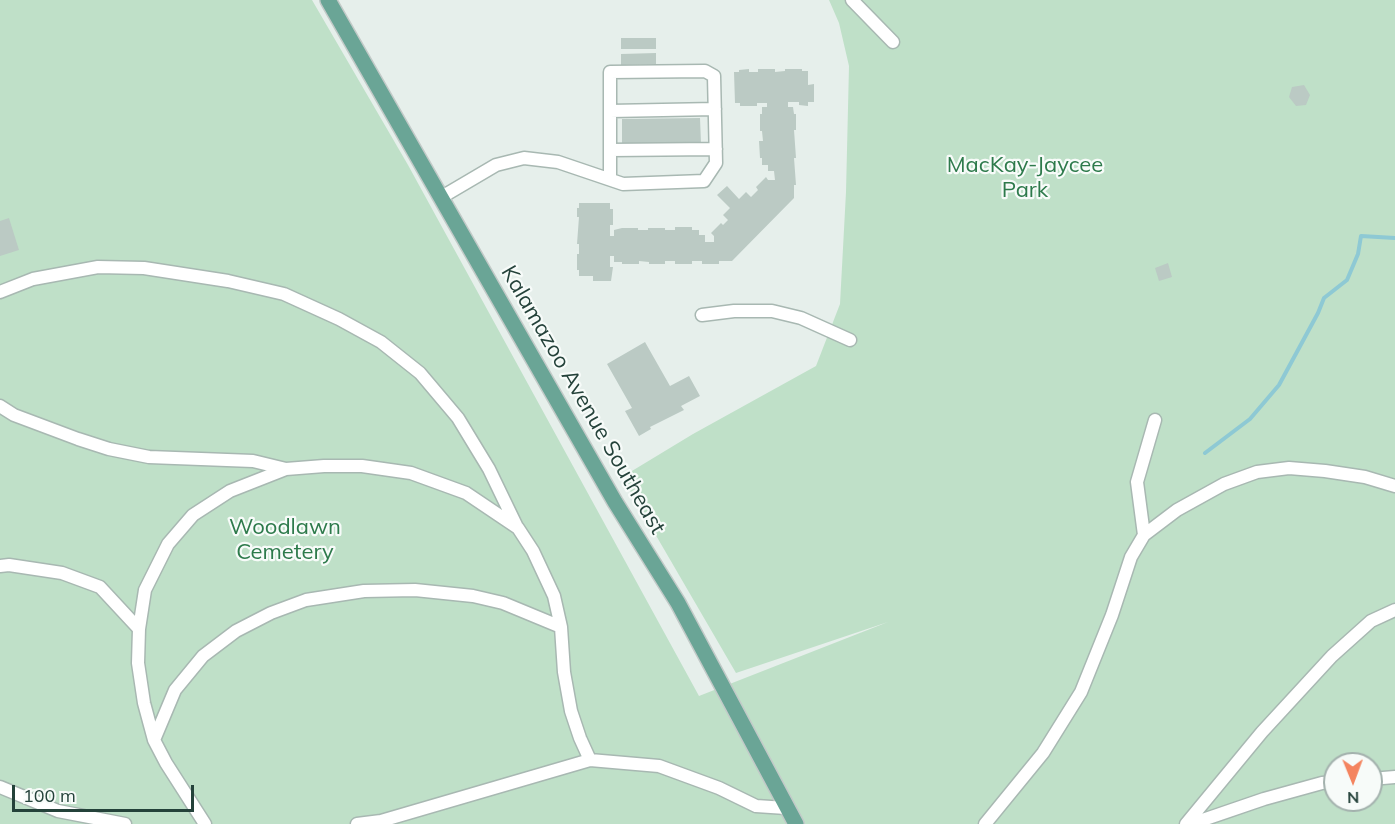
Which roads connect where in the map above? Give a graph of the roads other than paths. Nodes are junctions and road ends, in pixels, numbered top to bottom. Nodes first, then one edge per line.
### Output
1 (328, 0) edge
2 (852, 0) edge
3 (893, 42) dead end
4 (715, 109) junction
5 (610, 111) junction
6 (716, 149) junction
7 (610, 150) junction
8 (610, 179) junction
9 (440, 198) junction
10 (0, 292) edge
11 (702, 315) dead end
12 (850, 340) dead end
13 (0, 406) edge
14 (1155, 420) dead end
15 (286, 470) junction
16 (1395, 486) edge
17 (518, 528) junction
18 (1144, 536) junction
19 (0, 566) edge
20 (1395, 610) edge
21 (561, 627) junction
22 (139, 629) junction
23 (154, 740) junction
24 (590, 760) junction
25 (1323, 783) edge
26 (0, 787) edge
27 (786, 808) junction
28 (125, 824) edge
29 (205, 824) edge
30 (357, 824) edge
31 (796, 824) edge
32 (985, 824) edge
33 (1186, 824) edge
34 (1191, 824) edge

1 - 9 main road, Kalamazoo Avenue Southeast
2 - 3 lane
4 - 5 lane
4 - 5 lane
4 - 6 lane
5 - 7 lane
6 - 7 lane
6 - 8 lane
7 - 8 lane
8 - 9 lane
9 - 27 main road, Kalamazoo Avenue Southeast
10 - 17 lane
11 - 12 lane
13 - 15 lane
14 - 18 lane
15 - 17 lane
15 - 22 lane
16 - 18 lane
17 - 21 lane
18 - 32 lane
19 - 22 lane
20 - 33 lane
21 - 23 lane
21 - 24 lane
22 - 23 lane
23 - 29 lane
24 - 27 lane
24 - 30 lane
25 - 34 lane
26 - 28 lane
27 - 31 main road, Kalamazoo Avenue Southeast

